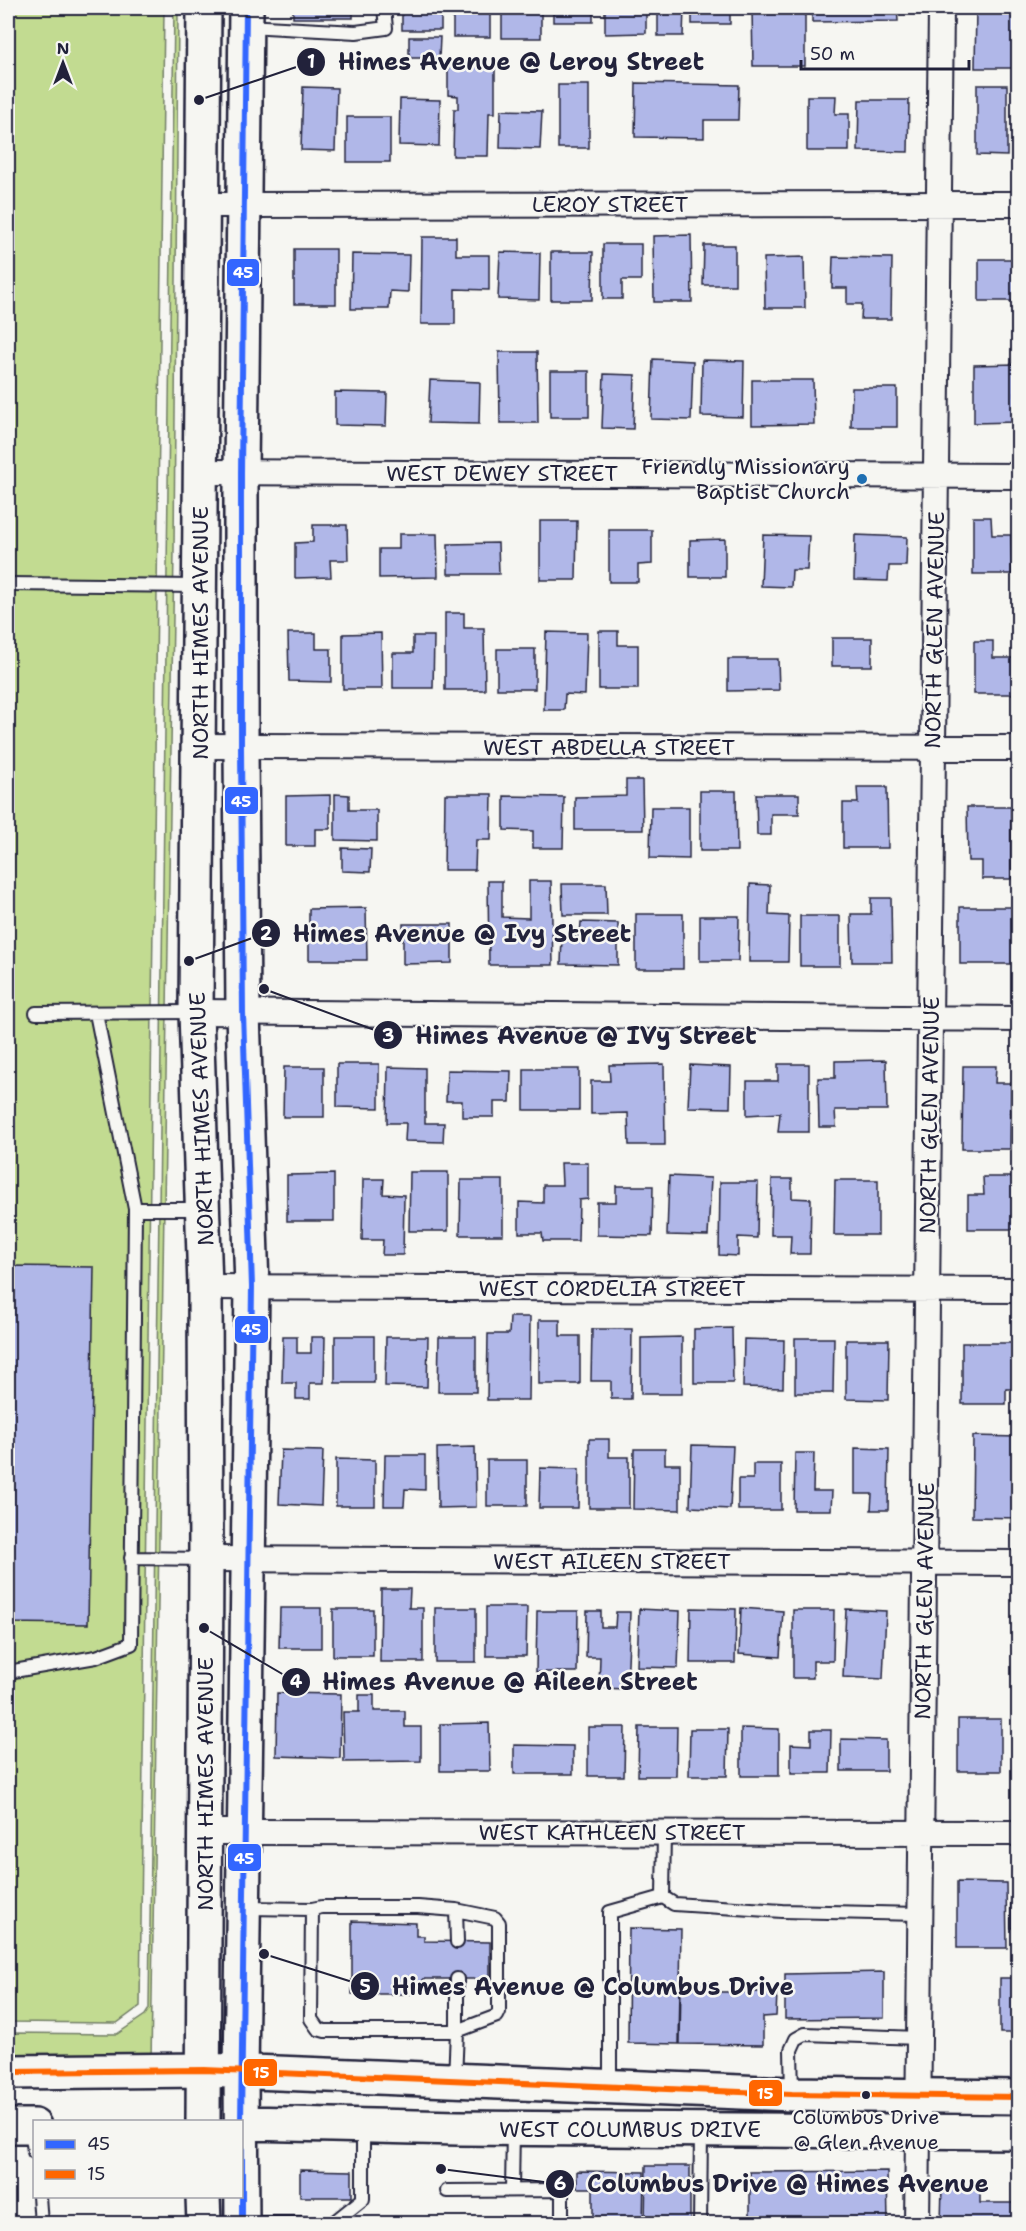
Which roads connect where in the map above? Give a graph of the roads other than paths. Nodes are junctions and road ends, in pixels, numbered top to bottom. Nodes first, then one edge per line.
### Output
1 (204, 8) edge
2 (384, 8) edge
3 (941, 8) edge
4 (246, 17) edge
5 (940, 204) junction
6 (1018, 204) edge
7 (202, 205) junction
8 (244, 205) junction
9 (201, 472) junction
10 (241, 472) junction
11 (937, 475) junction
12 (1018, 476) edge
13 (8, 584) edge
14 (200, 586) junction
15 (241, 586) junction
16 (200, 746) junction
17 (241, 747) junction
18 (932, 747) junction
19 (1018, 748) edge
20 (196, 1012) junction
21 (36, 1013) dead end
22 (96, 1013) junction
23 (243, 1013) junction
24 (930, 1018) junction
25 (1018, 1019) edge
26 (135, 1209) junction
27 (203, 1209) junction
28 (205, 1287) junction
29 (252, 1287) junction
30 (927, 1290) junction
31 (1018, 1290) edge
32 (131, 1558) junction
33 (206, 1559) junction
34 (247, 1560) junction
35 (924, 1562) junction
36 (1018, 1563) edge
37 (8, 1672) edge
38 (205, 1832) junction
39 (245, 1832) junction
40 (664, 1832) junction
41 (921, 1833) junction
42 (1018, 1833) edge
43 (663, 1897) junction
44 (245, 1908) junction
45 (312, 1909) junction
46 (456, 1910) junction
47 (920, 1914) junction
48 (456, 1942) dead end
49 (456, 1980) dead end
50 (457, 2031) junction
51 (919, 2038) junction
52 (204, 2070) junction
53 (8, 2072) edge
54 (241, 2073) junction
55 (455, 2081) junction
56 (610, 2087) junction
57 (792, 2094) junction
58 (918, 2096) junction
59 (1018, 2097) edge
60 (203, 2120) edge
61 (242, 2120) edge
62 (243, 2123) edge
63 (363, 2126) junction
64 (513, 2128) junction
65 (701, 2129) junction
66 (918, 2132) junction
67 (1018, 2132) edge
68 (512, 2190) junction
69 (447, 2191) dead end
70 (39, 2198) edge
71 (203, 2198) edge
72 (242, 2198) edge
73 (41, 2223) edge
74 (204, 2223) edge
75 (242, 2223) edge
76 (280, 2223) edge
77 (562, 2223) edge
78 (700, 2223) edge
79 (918, 2223) edge

1 - 7 street, NORTH HIMES AVENUE
2 - 4 lane
3 - 5 street, NORTH GLEN AVENUE
4 - 8 street, NORTH HIMES AVENUE
5 - 6 street, LEROY STREET
5 - 8 street, LEROY STREET
5 - 11 street, NORTH GLEN AVENUE
7 - 8 street, LEROY STREET
7 - 9 street, NORTH HIMES AVENUE
8 - 10 street, NORTH HIMES AVENUE
9 - 10 street, WEST DEWEY STREET
9 - 14 street, NORTH HIMES AVENUE
10 - 11 street, WEST DEWEY STREET
10 - 15 street, NORTH HIMES AVENUE
11 - 12 street, WEST DEWEY STREET
11 - 18 street, NORTH GLEN AVENUE
13 - 14 lane
14 - 15 street
14 - 16 street, NORTH HIMES AVENUE
15 - 17 street, NORTH HIMES AVENUE
16 - 17 street, WEST ABDELLA STREET
16 - 20 street, NORTH HIMES AVENUE
17 - 18 street, WEST ABDELLA STREET
17 - 23 street, NORTH HIMES AVENUE
18 - 19 street, WEST ABDELLA STREET
18 - 24 street, NORTH GLEN AVENUE
20 - 22 lane
20 - 23 street
20 - 27 street, NORTH HIMES AVENUE
21 - 22 lane
22 - 26 lane
23 - 24 street
23 - 29 street, NORTH HIMES AVENUE
24 - 25 street
24 - 30 street, NORTH GLEN AVENUE
26 - 27 lane
26 - 32 lane
27 - 28 street, NORTH HIMES AVENUE
28 - 29 street, WEST CORDELIA STREET
28 - 33 street, NORTH HIMES AVENUE
29 - 30 street, WEST CORDELIA STREET
29 - 34 street, NORTH HIMES AVENUE
30 - 31 street, WEST CORDELIA STREET
30 - 35 street, NORTH GLEN AVENUE
32 - 33 lane
32 - 37 lane
33 - 34 street, WEST AILEEN STREET
33 - 38 street, NORTH HIMES AVENUE
34 - 35 street, WEST AILEEN STREET
34 - 39 street, NORTH HIMES AVENUE
35 - 36 street, WEST AILEEN STREET
35 - 41 street, NORTH GLEN AVENUE
38 - 39 street, WEST KATHLEEN STREET
38 - 52 street, NORTH HIMES AVENUE
39 - 40 street, WEST KATHLEEN STREET
39 - 44 street, NORTH HIMES AVENUE
40 - 41 street, WEST KATHLEEN STREET
40 - 43 lane
41 - 42 street, WEST KATHLEEN STREET
41 - 47 street, NORTH GLEN AVENUE
43 - 47 lane
43 - 56 lane
44 - 45 lane
44 - 54 street, NORTH HIMES AVENUE
45 - 46 lane
45 - 50 lane
46 - 48 lane
46 - 50 lane
47 - 51 street, NORTH GLEN AVENUE
49 - 50 lane
50 - 55 lane
51 - 57 lane
51 - 58 street, NORTH GLEN AVENUE
52 - 53 street, WEST COLUMBUS DRIVE
52 - 54 street, WEST COLUMBUS DRIVE
52 - 60 street, NORTH HIMES AVENUE
54 - 55 street, WEST COLUMBUS DRIVE
54 - 61 street, NORTH HIMES AVENUE
55 - 56 street, WEST COLUMBUS DRIVE
56 - 57 street, WEST COLUMBUS DRIVE
57 - 58 street, WEST COLUMBUS DRIVE
58 - 59 street, WEST COLUMBUS DRIVE
58 - 66 street, NORTH GLEN AVENUE
62 - 63 street, WEST COLUMBUS DRIVE
63 - 64 street, WEST COLUMBUS DRIVE
63 - 76 lane
64 - 65 street, WEST COLUMBUS DRIVE
64 - 68 lane
65 - 66 street, WEST COLUMBUS DRIVE
65 - 78 lane
66 - 67 street, WEST COLUMBUS DRIVE
66 - 79 street, NORTH GLEN AVENUE
68 - 69 lane
68 - 77 lane
70 - 73 lane
71 - 74 street
72 - 75 street, NORTH HIMES AVENUE
75 - 76 lane

